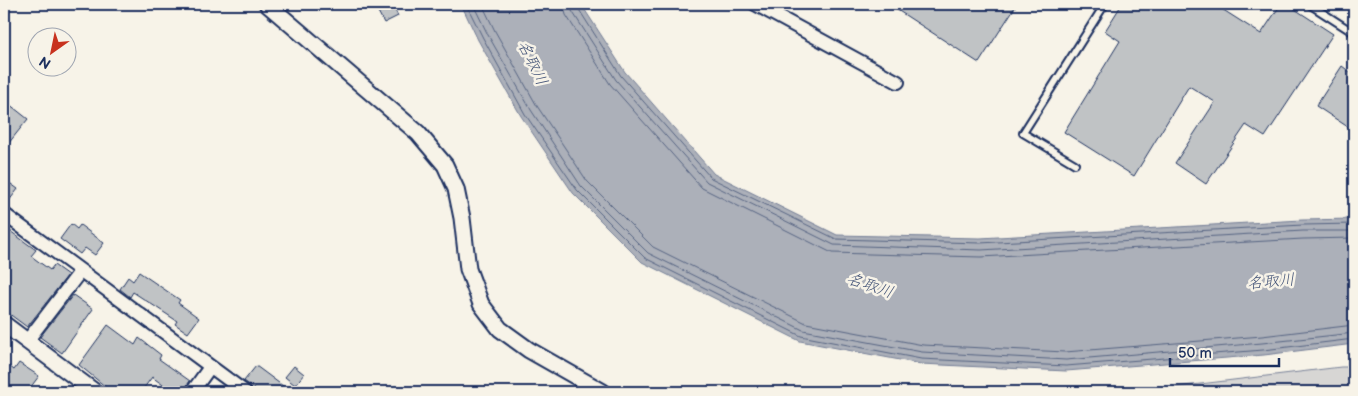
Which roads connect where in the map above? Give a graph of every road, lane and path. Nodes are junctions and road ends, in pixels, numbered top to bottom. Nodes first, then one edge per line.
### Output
1 (267, 4) edge
2 (755, 4) edge
3 (1105, 4) edge
4 (1309, 4) edge
5 (1354, 33) edge
6 (898, 82) dead end
7 (1075, 164) dead end
8 (4, 214) edge
9 (80, 272) junction
10 (4, 324) edge
11 (27, 341) junction
12 (210, 367) junction
13 (95, 392) edge
14 (192, 392) edge
15 (245, 392) edge
16 (602, 392) edge

1 - 16 street
2 - 6 street
3 - 7 lane
4 - 5 lane
8 - 9 street
9 - 11 street
9 - 12 street
10 - 11 street
11 - 13 street
12 - 14 street
12 - 15 street

